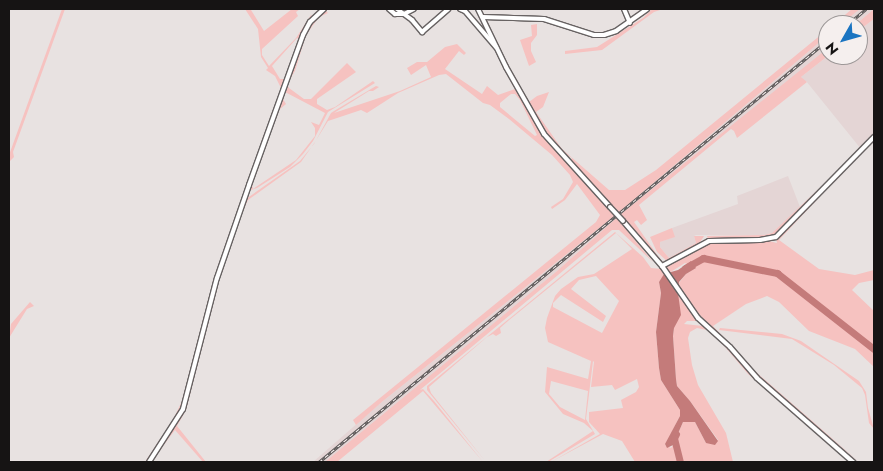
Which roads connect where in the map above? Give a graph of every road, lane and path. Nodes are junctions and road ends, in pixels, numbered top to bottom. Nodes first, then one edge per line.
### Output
1 (324, 9) edge
2 (389, 9) edge
3 (397, 9) edge
4 (414, 9) edge
5 (448, 9) edge
6 (460, 9) edge
7 (471, 9) edge
8 (478, 9) edge
9 (624, 9) edge
10 (647, 9) edge
11 (465, 11) junction
12 (404, 14) junction
13 (483, 18) junction
14 (630, 23) junction
15 (500, 51) junction
16 (874, 137) edge
17 (662, 266) junction
18 (149, 462) edge
19 (853, 462) edge

1 - 18 street
2 - 12 street
3 - 12 street
4 - 12 street
5 - 12 street
6 - 11 street
7 - 11 street
8 - 13 street
9 - 14 street
10 - 14 street
11 - 15 street
13 - 14 street
13 - 15 street
15 - 17 street, bridge
16 - 17 street
17 - 19 street

